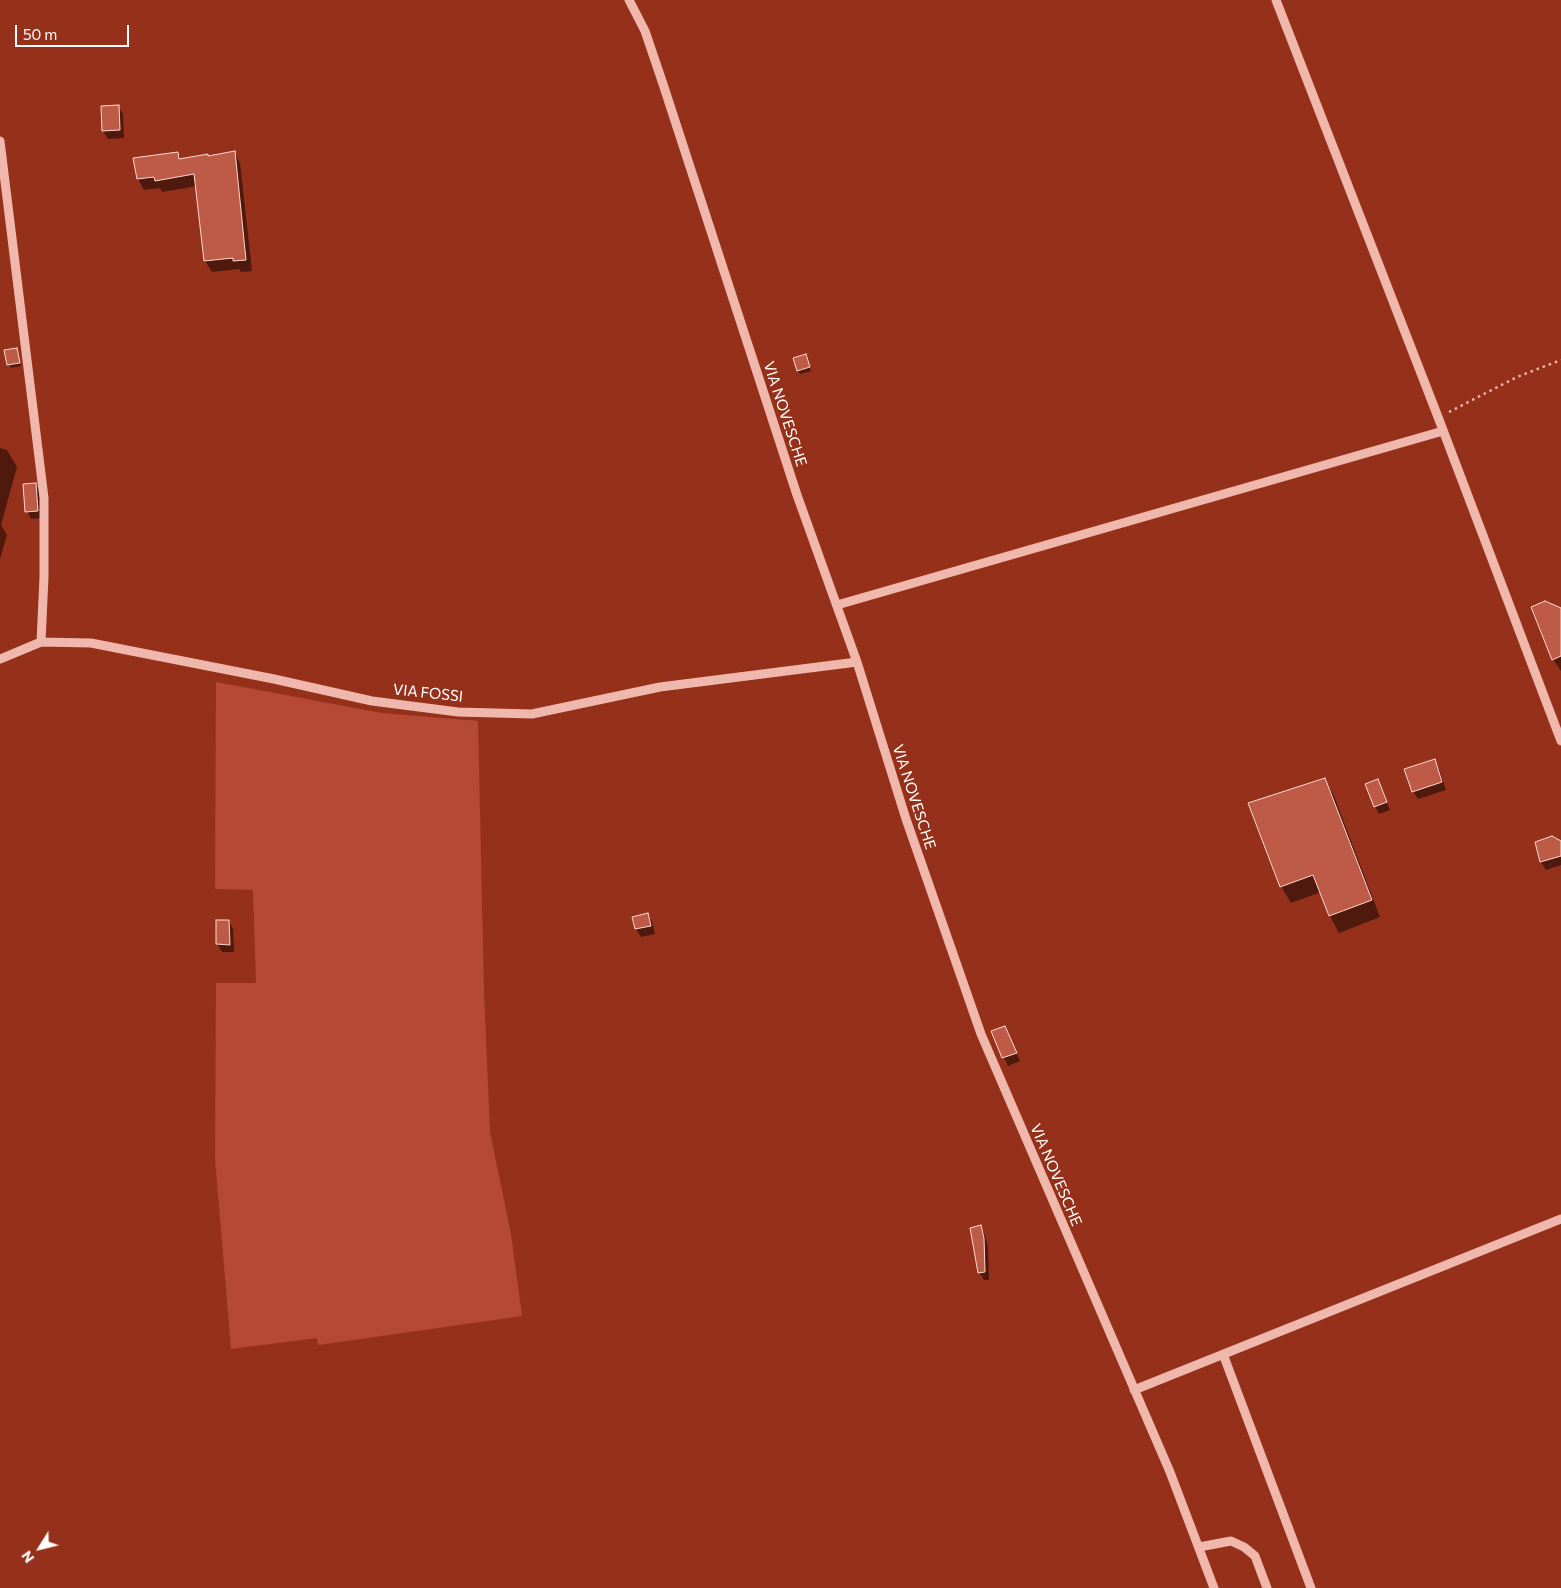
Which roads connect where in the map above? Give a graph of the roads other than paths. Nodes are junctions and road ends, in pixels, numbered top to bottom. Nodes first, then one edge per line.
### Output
1 (629, 0) edge
2 (1276, 0) edge
3 (0, 141) edge
4 (1444, 431) junction
5 (837, 605) junction
6 (40, 642) junction
7 (0, 659) edge
8 (857, 662) junction
9 (1561, 741) edge
10 (1561, 1220) edge
11 (1222, 1354) junction
12 (1134, 1390) junction
13 (1199, 1547) junction
14 (1214, 1588) edge
15 (1267, 1588) edge
16 (1312, 1588) edge

1 - 5 street, VIA NOVESCHE
2 - 4 street
3 - 6 street
4 - 5 street
4 - 9 street
5 - 8 street, VIA NOVESCHE
6 - 7 street, VIA FOSSI
6 - 8 street, VIA FOSSI
8 - 12 street, VIA NOVESCHE
10 - 11 street
11 - 12 street
11 - 16 street
12 - 13 street, VIA NOVESCHE
13 - 14 street, VIA NOVESCHE
13 - 15 street

